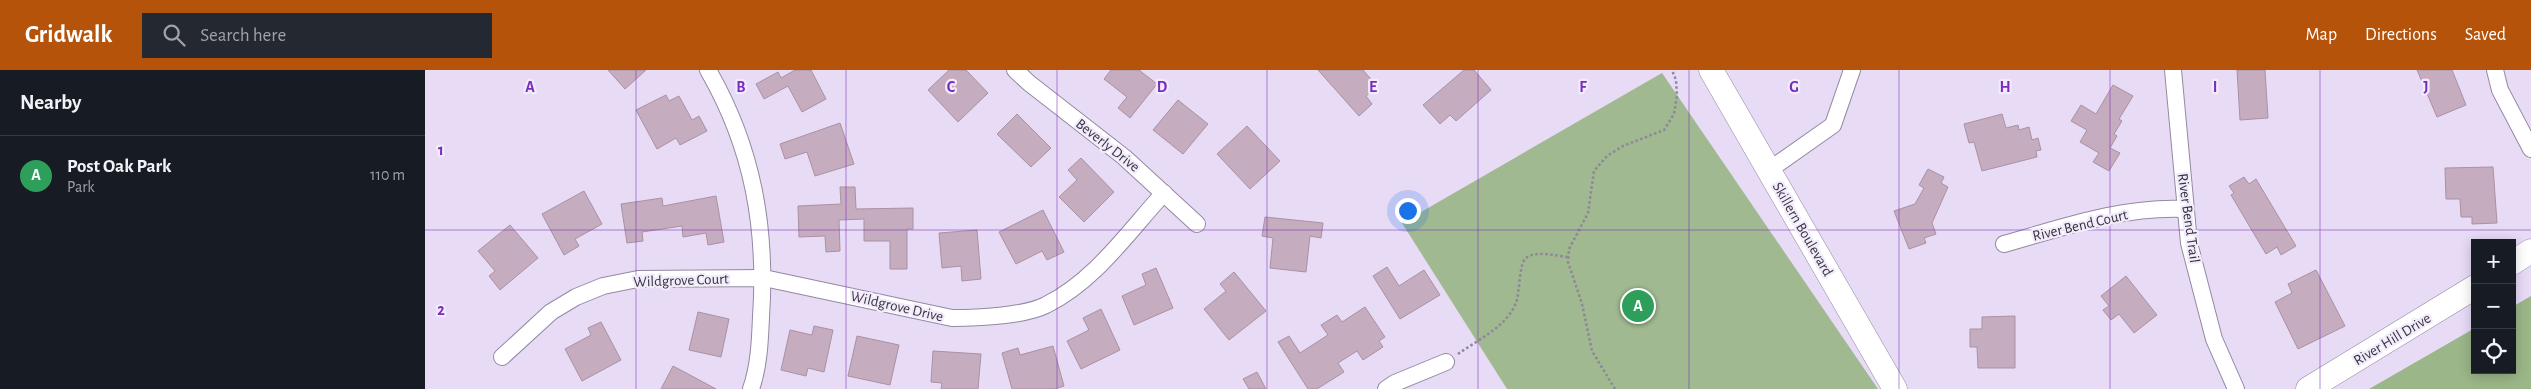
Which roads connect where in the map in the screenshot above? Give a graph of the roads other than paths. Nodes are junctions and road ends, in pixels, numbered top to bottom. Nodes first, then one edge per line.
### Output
1 (708, 70) edge
2 (1015, 70) edge
3 (1711, 70) edge
4 (1852, 70) edge
5 (2173, 70) edge
6 (2495, 70) edge
7 (2531, 149) edge
8 (1769, 170) junction
9 (1165, 193) junction
10 (2185, 209) junction
11 (1197, 224) dead end
12 (2004, 244) dead end
13 (2531, 251) edge
14 (2516, 260) edge
15 (764, 278) junction
16 (2471, 289) edge
17 (502, 357) dead end
18 (1446, 362) road end
19 (751, 389) edge
20 (1386, 389) edge
21 (1895, 389) edge
22 (2236, 389) edge
23 (2308, 389) edge

1 - 15 street
2 - 9 street, Beverly Drive
3 - 8 street, Skillern Boulevard
4 - 8 street
5 - 10 street, River Bend Trail
6 - 7 street
8 - 21 street, Skillern Boulevard
9 - 11 street, Beverly Drive
9 - 15 street, Wildgrove Drive
10 - 12 street, River Bend Court
10 - 22 street, River Bend Trail
13 - 14 street
15 - 17 street, Wildgrove Court
15 - 19 street
16 - 23 street, River Hill Drive
18 - 20 street

